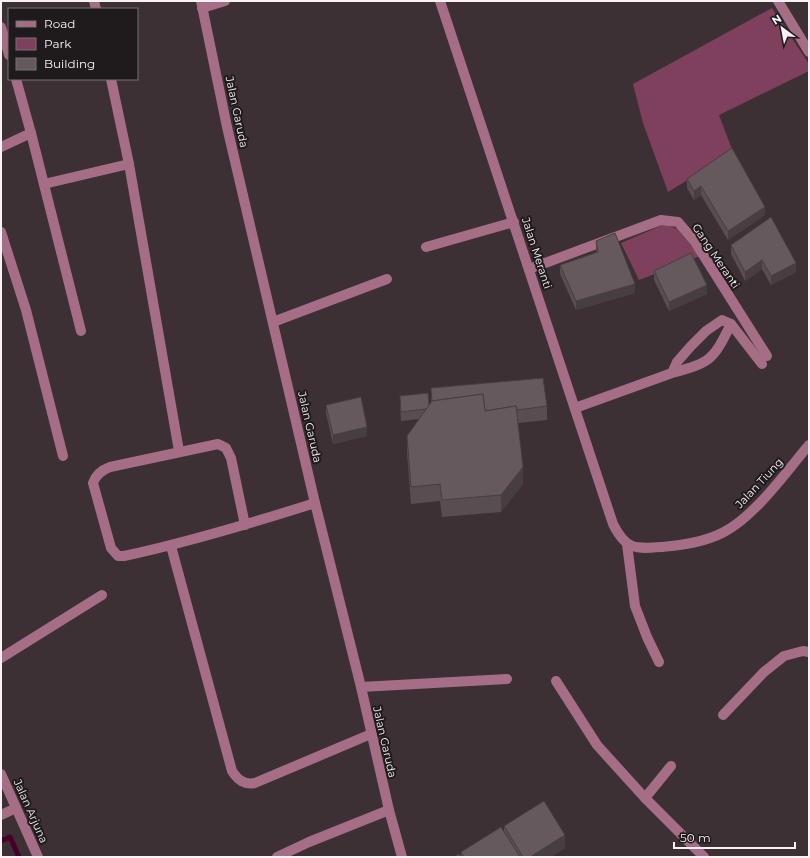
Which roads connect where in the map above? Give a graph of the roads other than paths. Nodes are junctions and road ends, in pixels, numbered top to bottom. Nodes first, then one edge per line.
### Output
1 (225, 1) edge
2 (440, 1) edge
3 (778, 1) edge
4 (202, 5) edge
5 (1, 27) edge
6 (8, 52) edge
7 (809, 52) edge
8 (16, 80) edge
9 (111, 80) edge
10 (31, 133) junction
11 (1, 146) edge
12 (129, 164) junction
13 (44, 184) junction
14 (514, 222) junction
15 (1, 232) edge
16 (426, 247) dead end
17 (530, 269) junction
18 (387, 279) dead end
19 (273, 322) junction
20 (731, 324) junction
21 (82, 331) dead end
22 (672, 373) junction
23 (575, 408) junction
24 (809, 445) edge
25 (179, 451) junction
26 (63, 456) dead end
27 (315, 503) junction
28 (245, 525) junction
29 (627, 544) junction
30 (171, 546) junction
31 (102, 595) dead end
32 (809, 652) edge
33 (1, 658) edge
34 (659, 662) dead end
35 (507, 678) dead end
36 (556, 681) dead end
37 (361, 688) junction
38 (723, 715) dead end
39 (371, 734) junction
40 (671, 766) dead end
41 (1, 774) edge
42 (645, 798) junction
43 (16, 808) junction
44 (389, 810) junction
45 (1, 816) edge
46 (38, 857) edge
47 (277, 857) edge
48 (402, 857) edge
49 (704, 857) edge

1 - 4 street
2 - 14 street, Jalan Meranti
3 - 7 street
4 - 19 street, Jalan Garuda
5 - 6 street
8 - 10 street
9 - 12 street
10 - 11 street
10 - 13 street
12 - 13 street
12 - 25 street
13 - 21 street
14 - 16 street
14 - 17 street, Jalan Meranti
15 - 26 street
17 - 20 street, Gang Meranti
17 - 23 street, Jalan Meranti
18 - 19 street
19 - 27 street, Jalan Garuda
20 - 22 street
20 - 22 street
22 - 23 street
23 - 29 street, Jalan Meranti
24 - 29 street, Jalan Tiung
25 - 28 street
25 - 30 street
27 - 28 street
27 - 37 street, Jalan Garuda
28 - 30 street
29 - 34 street
30 - 39 street
31 - 33 street
32 - 38 street
35 - 37 street
36 - 42 street
37 - 39 street, Jalan Garuda
39 - 44 street, Jalan Garuda
40 - 42 street
41 - 43 street, Jalan Arjuna
42 - 49 street
43 - 45 street
43 - 46 street, Jalan Arjuna
44 - 47 street
44 - 48 street, Jalan Garuda

